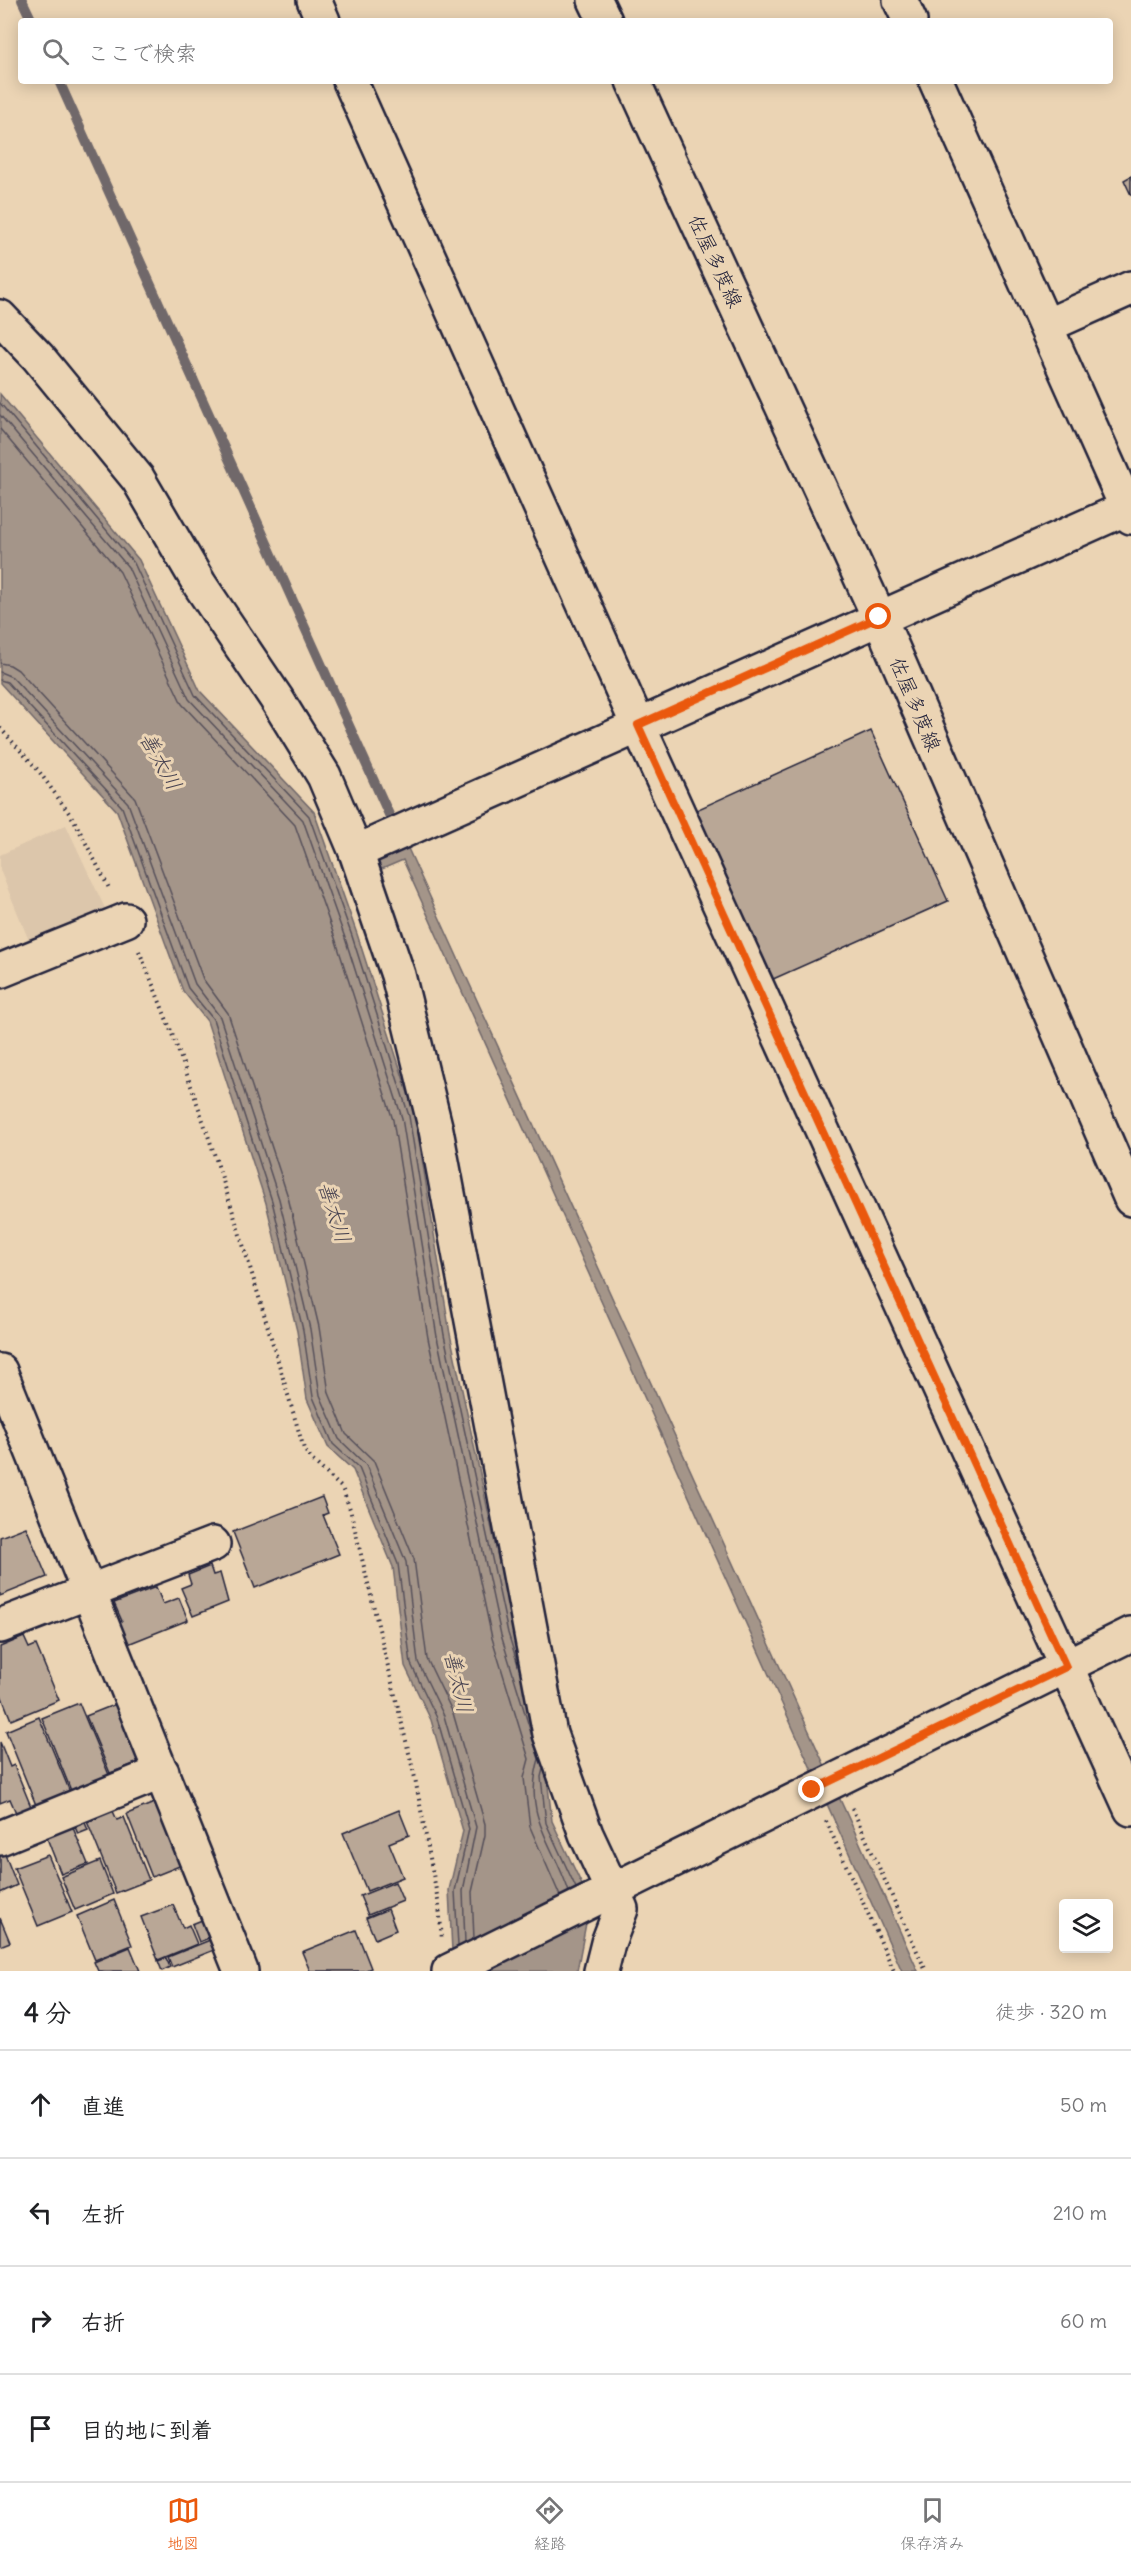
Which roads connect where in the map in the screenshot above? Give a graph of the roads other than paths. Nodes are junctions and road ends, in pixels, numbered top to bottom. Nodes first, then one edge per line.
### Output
1 (314, 0) edge
2 (900, 0) edge
3 (322, 18) edge
4 (909, 18) edge
5 (351, 84) edge
6 (634, 84) edge
7 (937, 84) edge
8 (1131, 288) edge
9 (0, 317) edge
10 (1046, 326) junction
11 (1129, 512) edge
12 (879, 617) junction
13 (638, 725) junction
14 (356, 852) junction
15 (126, 920) road end
16 (0, 971) edge
17 (1131, 1199) edge
18 (0, 1371) edge
19 (213, 1544) dead end
20 (89, 1591) junction
21 (0, 1626) edge
22 (1131, 1634) edge
23 (1066, 1667) junction
24 (162, 1772) junction
25 (1131, 1809) edge
26 (0, 1838) edge
27 (603, 1893) junction
28 (445, 1959) edge
29 (609, 1962) edge
30 (241, 1971) edge

1 - 3 street
2 - 4 street
5 - 13 street
6 - 12 street, 佐屋多度線
7 - 10 street
8 - 10 street
9 - 14 street
10 - 11 street
11 - 12 street
12 - 13 street
12 - 17 street, 佐屋多度線
13 - 14 street
13 - 23 street
14 - 27 street
15 - 16 street
18 - 20 street
19 - 20 street
20 - 21 street
20 - 24 street
22 - 23 street
23 - 25 street
23 - 27 street
24 - 26 street
24 - 30 street
27 - 28 street
27 - 29 street

